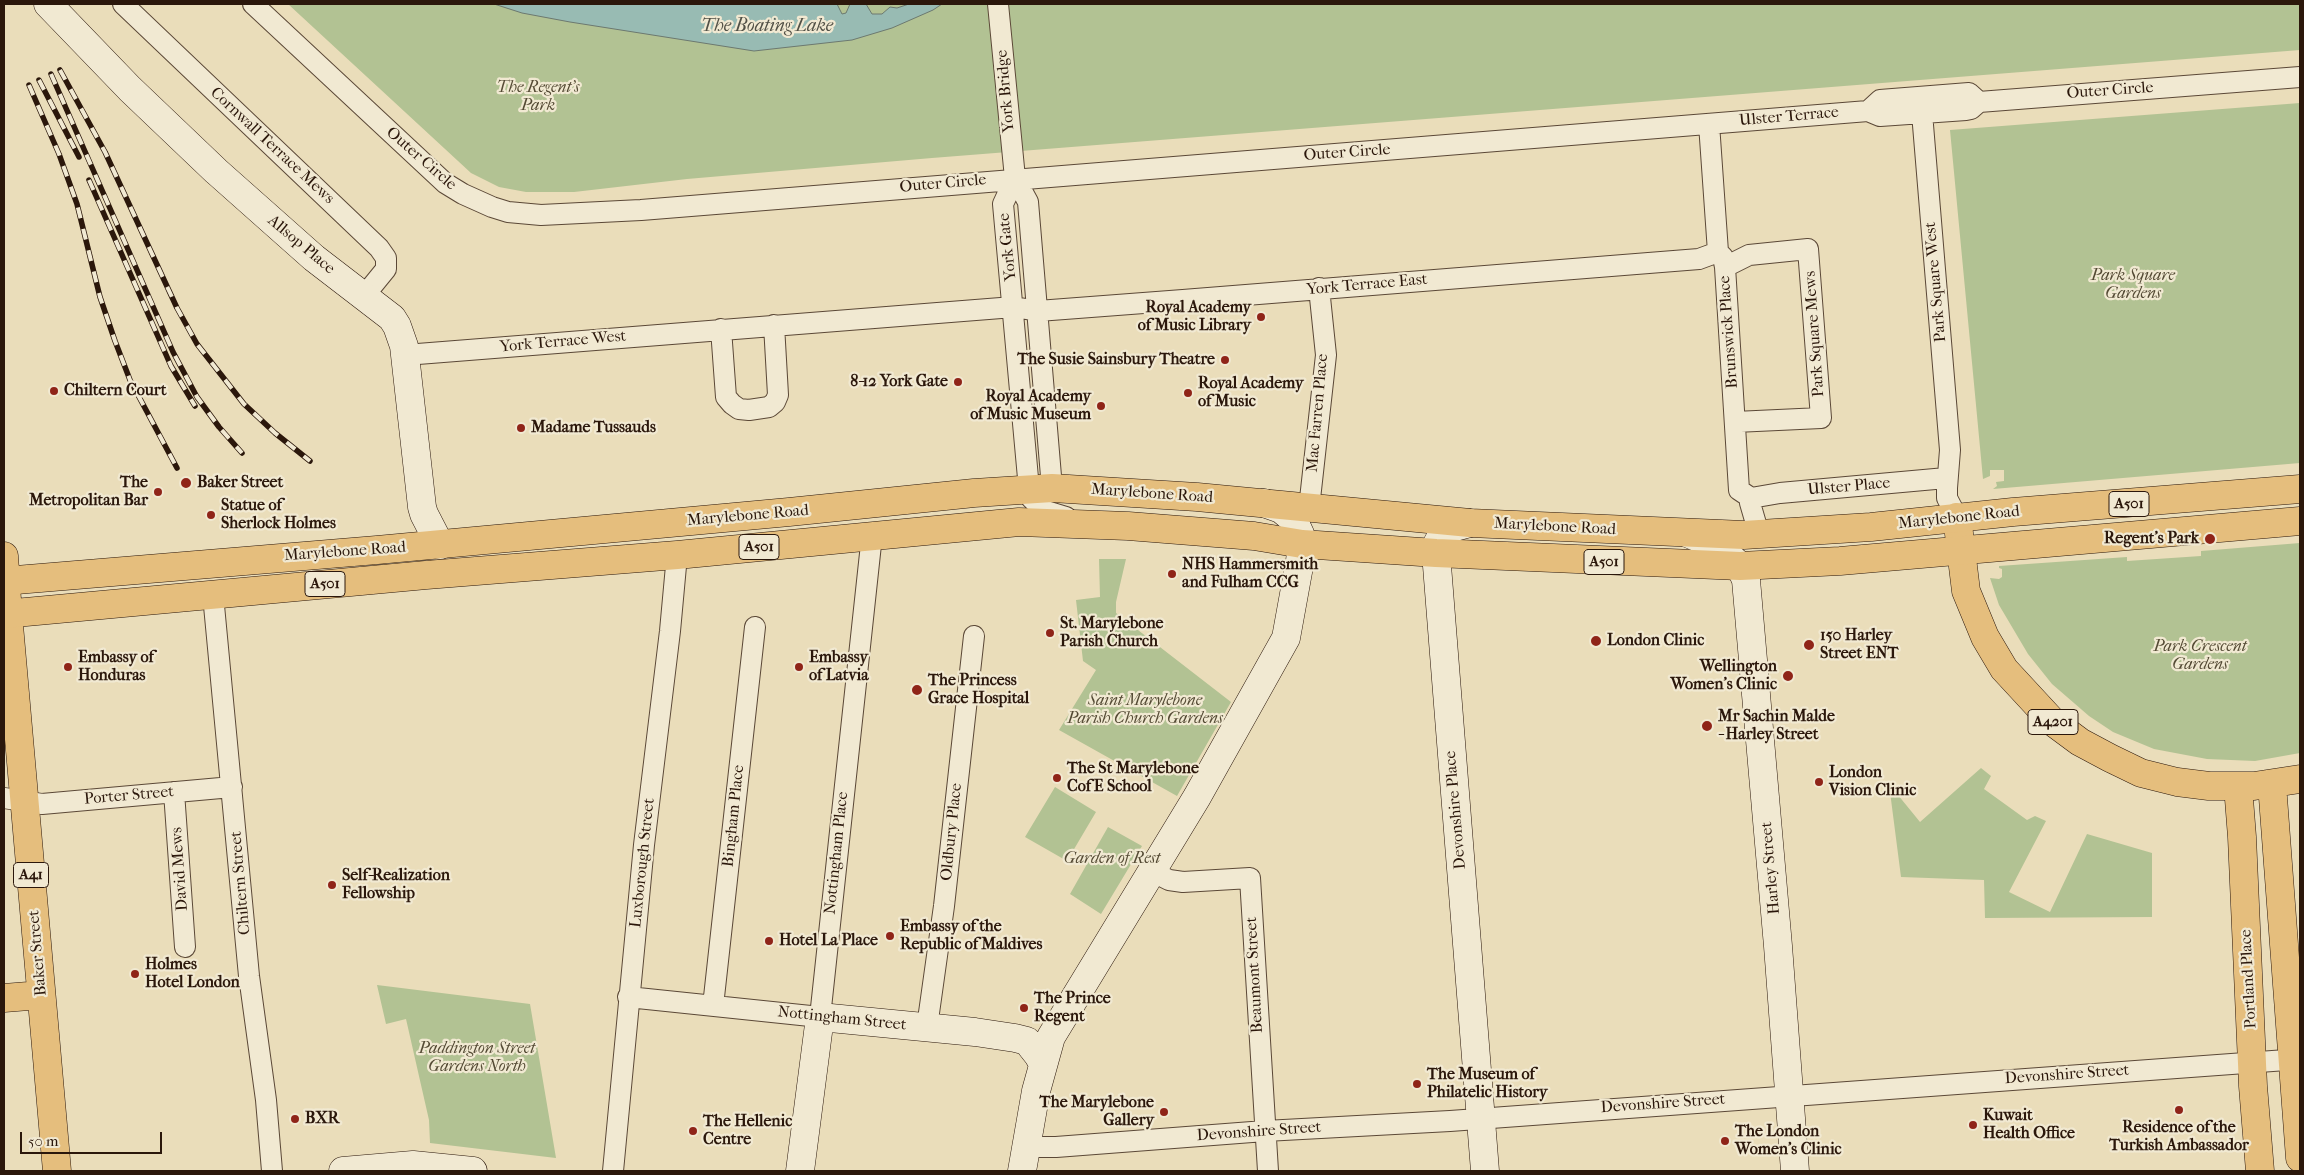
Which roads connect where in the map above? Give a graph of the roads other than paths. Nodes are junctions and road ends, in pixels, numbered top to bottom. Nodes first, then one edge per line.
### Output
1 (123, 4) edge
2 (253, 4) edge
3 (998, 4) edge
4 (52, 5) edge
5 (2300, 77) edge
6 (1979, 102) junction
7 (1868, 111) junction
8 (1922, 113) junction
9 (1710, 124) junction
10 (1015, 178) junction
11 (1722, 260) junction
12 (1319, 288) junction
13 (364, 296) junction
14 (1014, 307) junction
15 (1038, 311) junction
16 (774, 325) junction
17 (721, 329) junction
18 (405, 355) junction
19 (1735, 422) junction
20 (1950, 450) junction
21 (1946, 478) junction
22 (1040, 488) junction
23 (2300, 489) edge
24 (1751, 498) junction
25 (1264, 503) junction
26 (1309, 508) junction
27 (1957, 517) junction
28 (2300, 521) edge
29 (1470, 523) junction
30 (1128, 526) junction
31 (1687, 533) junction
32 (1759, 534) junction
33 (872, 535) junction
34 (1302, 544) junction
35 (440, 545) junction
36 (1960, 550) junction
37 (1436, 553) junction
38 (677, 555) junction
39 (1740, 566) junction
40 (4, 572) edge
41 (213, 595) junction
42 (6, 614) edge
43 (756, 626) dead end
44 (974, 636) dead end
45 (2300, 779) edge
46 (2272, 784) junction
47 (2238, 786) junction
48 (232, 787) junction
49 (174, 792) junction
50 (14, 800) edge
51 (1152, 871) junction
52 (185, 946) dead end
53 (41, 995) junction
54 (628, 997) junction
55 (4, 998) edge
56 (713, 1006) junction
57 (820, 1017) junction
58 (1061, 1019) junction
59 (927, 1027) junction
60 (1026, 1041) junction
61 (2296, 1059) edge
62 (2252, 1062) junction
63 (1043, 1064) junction
64 (1788, 1095) junction
65 (1481, 1118) junction
66 (1265, 1131) junction
67 (2300, 1158) edge
68 (1024, 1159) edge
69 (57, 1171) edge
70 (272, 1171) edge
71 (343, 1171) edge
72 (473, 1171) edge
73 (613, 1171) edge
74 (800, 1171) edge
75 (1268, 1171) edge
76 (1486, 1171) edge
77 (1795, 1171) edge
78 (2260, 1171) edge

1 - 13 street, Cornwall Terrace Mews
2 - 10 street, Outer Circle
3 - 10 street, York Bridge
4 - 13 street, Allsop Place
5 - 6 street, Outer Circle
6 - 7 street, Ulster Terrace
6 - 8 street, Outer Circle
7 - 8 street, Ulster Terrace
7 - 9 street, Ulster Terrace
8 - 20 street, Park Square West
9 - 10 street, Outer Circle
9 - 11 street, Brunswick Place
10 - 14 street, York Gate
10 - 15 street, York Gate
11 - 12 street, York Terrace East
11 - 19 street, Brunswick Place
11 - 19 street, Park Square Mews
12 - 15 street, York Terrace East
12 - 26 street, Mac Farren Place
13 - 18 street, Allsop Place
14 - 15 street, York Terrace East
14 - 16 street, York Terrace West
14 - 22 street, York Gate
15 - 22 street, York Gate
16 - 17 street, York Terrace West
16 - 17 street
17 - 18 street, York Terrace West
18 - 35 street, Allsop Place
19 - 24 street, Brunswick Place
20 - 21 street, Park Square West
20 - 27 street, Park Square West
21 - 24 street, Ulster Place
21 - 27 street, Park Square West
22 - 25 main road, Marylebone Road / A501
22 - 30 street, York Gate
22 - 35 main road, Marylebone Road / A501
23 - 27 main road, Marylebone Road / A501
24 - 32 street, Brunswick Place
25 - 26 main road, Marylebone Road / A501
25 - 34 street
26 - 29 main road, Marylebone Road / A501
27 - 32 main road, Marylebone Road / A501
27 - 36 main road, Park Square West / A4201
28 - 36 main road, Marylebone Road / A501
29 - 31 main road, Marylebone Road / A501
29 - 37 street, Devonshire Place
30 - 33 main road, Marylebone Road / A501
30 - 34 main road, Marylebone Road / A501
31 - 32 main road, Marylebone Road / A501
31 - 39 street
33 - 38 main road, Marylebone Road / A501
33 - 57 street, Nottingham Place
34 - 37 main road, Marylebone Road / A501
34 - 51 street
35 - 40 main road, Marylebone Road / A501
36 - 39 main road, Marylebone Road / A501
36 - 47 main road, A4201
37 - 39 main road, Marylebone Road / A501
37 - 65 street, Devonshire Place
38 - 41 main road, Marylebone Road / A501
38 - 54 street, Luxborough Street
39 - 64 street, Harley Street
40 - 42 main road, Baker Street / A41
41 - 42 main road, Marylebone Road / A501
41 - 48 street, Chiltern Street
42 - 50 main road, Baker Street / A41
43 - 56 street, Bingham Place
44 - 59 street, Oldbury Place
45 - 46 main road, A4201
46 - 47 main road, A4201
46 - 61 main road
47 - 62 main road, Portland Place
48 - 49 street, Porter Street
48 - 70 street, Chiltern Street
49 - 50 street, Porter Street
49 - 52 street, David Mews
50 - 53 main road, Baker Street / A41
51 - 58 street
51 - 66 street, Beaumont Street
53 - 55 main road
53 - 69 main road, Baker Street / A41
54 - 56 street, Nottingham Street
54 - 73 street, Luxborough Street
56 - 57 street, Nottingham Street
57 - 59 street, Nottingham Street
57 - 74 street, Nottingham Place
58 - 60 street
58 - 63 street
59 - 60 street, Nottingham Street
60 - 63 street
61 - 62 street, Devonshire Street
61 - 67 main road
62 - 64 street, Devonshire Street
62 - 78 main road, Portland Place
63 - 68 street
64 - 65 street, Devonshire Street
64 - 77 street, Harley Street
65 - 66 street, Devonshire Street
65 - 76 street, Devonshire Place
66 - 68 street, Devonshire Street
66 - 75 street, Beaumont Street
71 - 72 street

